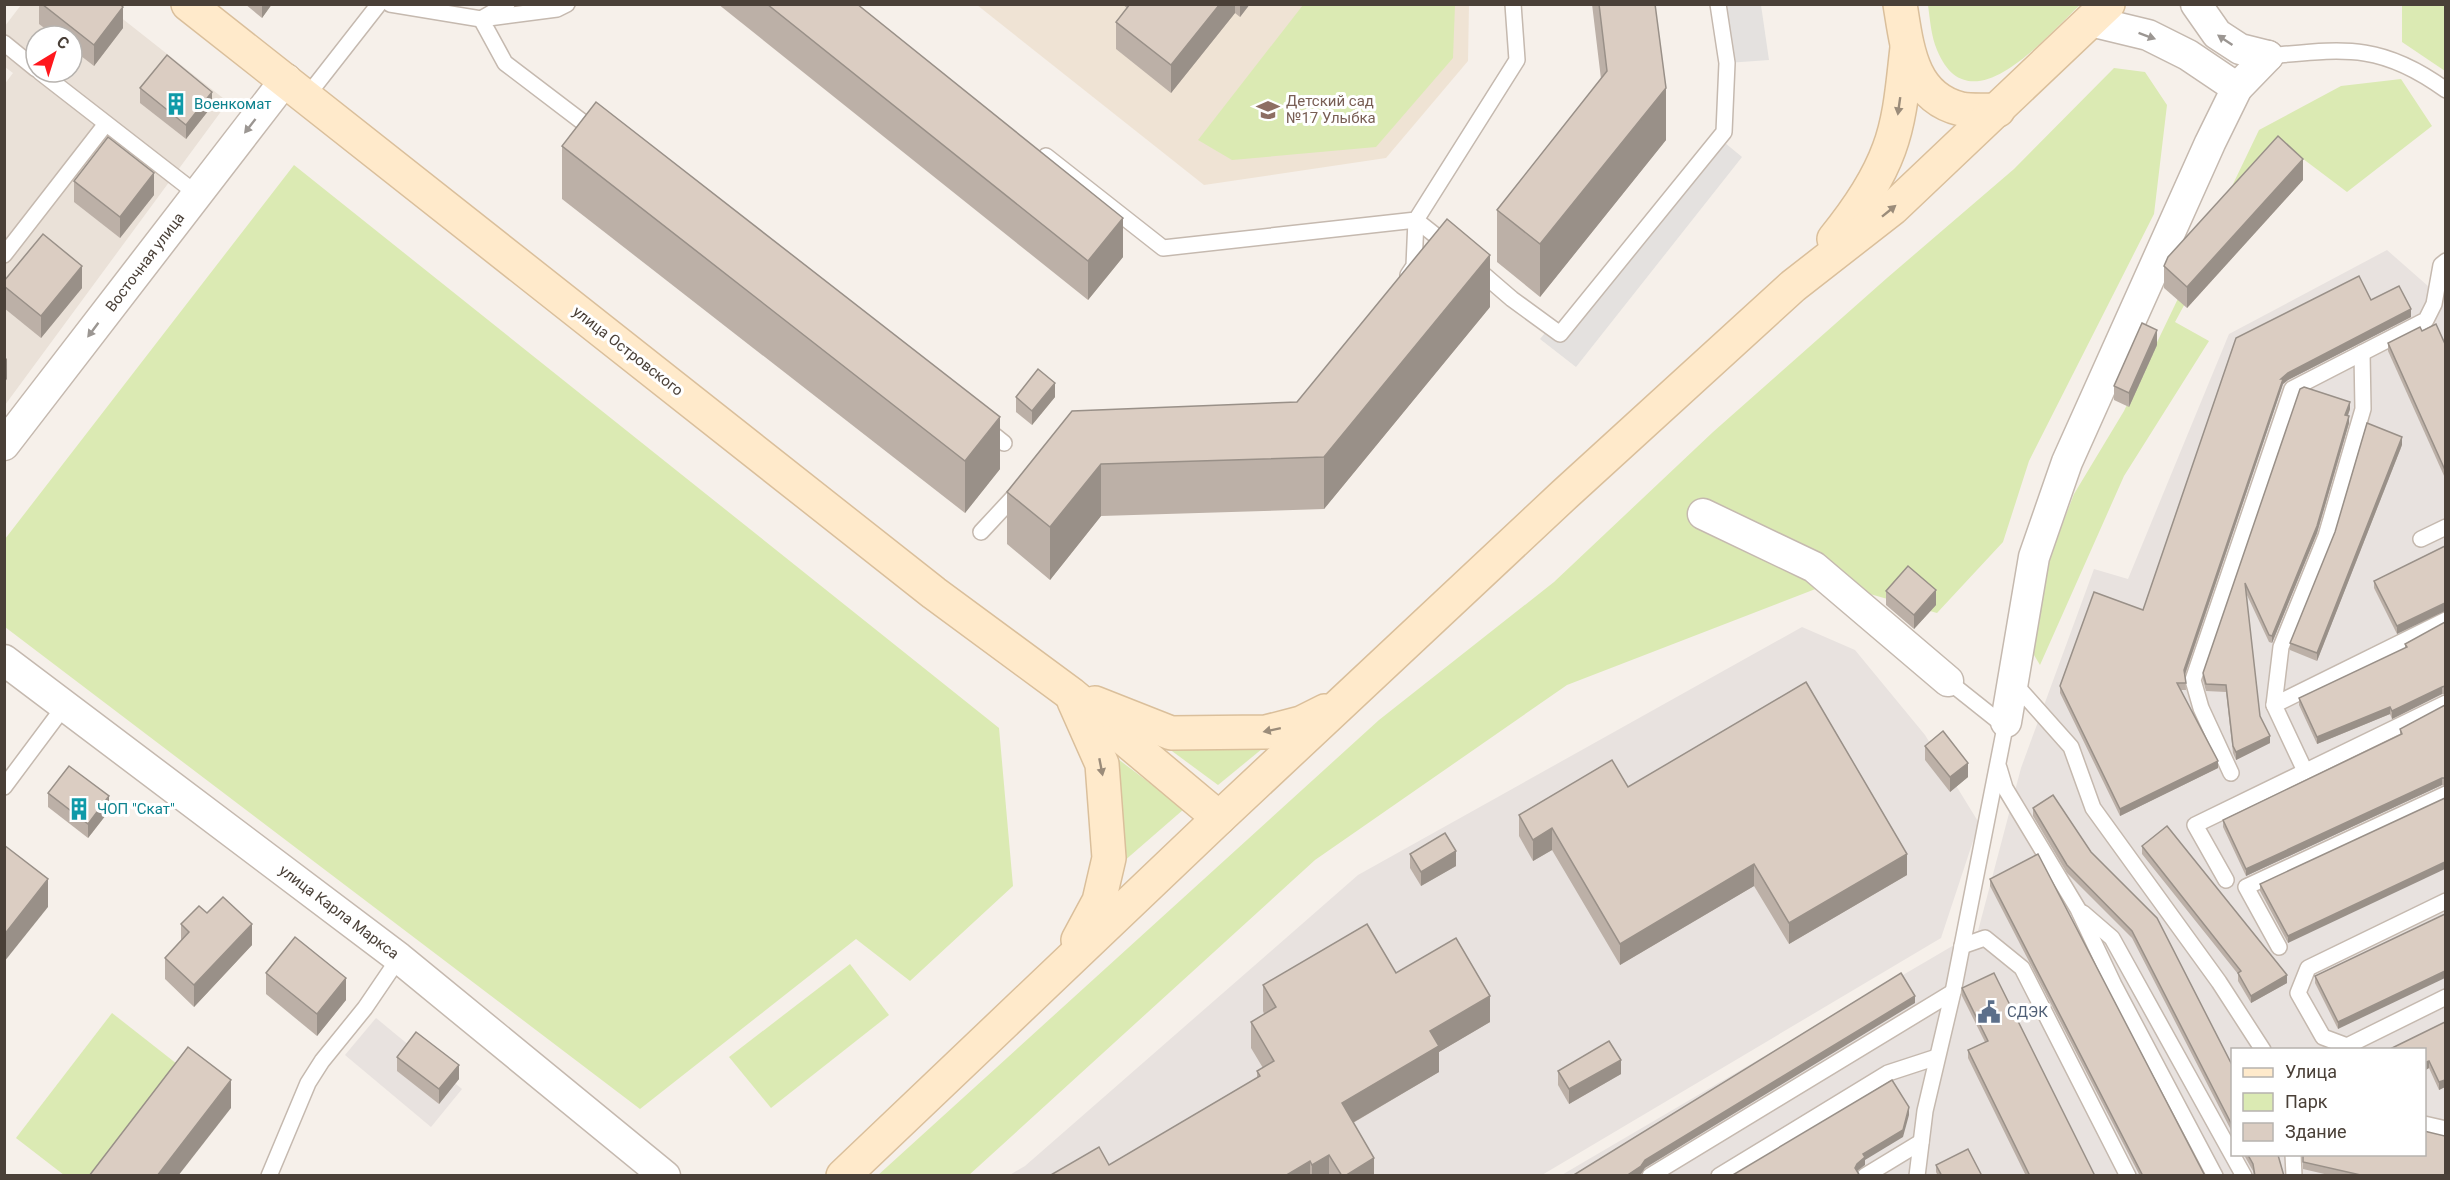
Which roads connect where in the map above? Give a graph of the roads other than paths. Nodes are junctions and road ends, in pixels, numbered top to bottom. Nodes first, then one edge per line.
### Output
1 (189, 4) edge
2 (379, 4) edge
3 (390, 4) edge
4 (507, 4) edge
5 (567, 4) edge
6 (1514, 4) edge
7 (1718, 4) edge
8 (1900, 4) edge
9 (2196, 4) edge
10 (2099, 13) edge
11 (482, 19) junction
12 (4, 43) edge
13 (1907, 48) junction
14 (2268, 57) junction
15 (24, 59) edge
16 (55, 84) edge
17 (296, 88) junction
18 (2237, 88) junction
19 (2445, 90) edge
20 (1998, 110) junction
21 (105, 125) junction
22 (609, 142) edge
23 (1031, 145) edge
24 (197, 194) junction
25 (1416, 220) junction
26 (4, 255) edge
27 (2445, 261) edge
28 (1400, 285) edge
29 (1793, 286) junction
30 (2362, 353) junction
31 (976, 422) edge
32 (1004, 443) dead end
33 (4, 446) edge
34 (1034, 476) edge
35 (1702, 514) dead end
36 (2445, 527) edge
37 (981, 532) dead end
38 (2421, 539) dead end
39 (2445, 620) edge
40 (4, 660) edge
41 (1948, 681) joint
42 (2013, 682) junction
43 (1071, 694) junction
44 (1346, 701) junction
45 (2445, 703) edge
46 (66, 704) junction
47 (2274, 705) junction
48 (2006, 722) junction
49 (1998, 765) junction
50 (2305, 771) junction
51 (2231, 773) dead end
52 (4, 788) edge
53 (2445, 794) edge
54 (1219, 818) junction
55 (2226, 880) dead end
56 (2445, 901) edge
57 (2078, 909) junction
58 (1962, 946) junction
59 (2279, 947) dead end
60 (399, 958) junction
61 (1064, 965) junction
62 (1953, 992) junction
63 (2445, 997) edge
64 (2262, 1048) edge
65 (1938, 1057) junction
66 (2426, 1124) edge
67 (2445, 1129) edge
68 (1921, 1143) junction
69 (2231, 1153) edge
70 (2233, 1156) edge
71 (2293, 1156) edge
72 (269, 1176) edge
73 (665, 1176) edge
74 (843, 1176) edge
75 (1650, 1176) edge
76 (1719, 1176) edge
77 (1865, 1176) edge
78 (1917, 1176) edge
79 (2128, 1176) edge
80 (2216, 1176) edge
81 (2244, 1176) edge
82 (2294, 1176) edge

1 - 17 main road, улица Островского
2 - 17 lane
3 - 11 lane
4 - 11 lane
5 - 11 lane
6 - 25 lane
7 - 25 lane
8 - 13 main road
14 -> 9 street
10 -> 18 street
10 - 20 main road
11 - 22 lane
12 - 15 lane
13 - 20 main road
13 -> 29 main road
14 - 18 street
14 - 19 lane
16 - 21 lane
17 -> 24 street, Восточная улица
17 - 43 main road, улица Островского
18 - 42 street
29 -> 20 main road
21 - 24 lane
21 - 26 lane
23 - 25 lane
24 -> 33 street, Восточная улица
25 - 28 lane
27 - 30 lane
29 - 44 main road
30 - 47 lane
30 - 51 lane
31 - 32 lane
34 - 37 lane
35 - 41 street
36 - 38 lane
39 - 47 lane
40 - 46 street, улица Карла Маркса
41 - 48 lane
42 - 48 street
42 - 64 lane
44 -> 43 main road
43 - 54 main road
43 -> 61 main road
44 - 54 main road
45 - 50 lane
46 - 52 lane
46 - 60 street, улица Карла Маркса
47 - 50 lane
48 - 49 lane
49 - 57 lane
49 - 58 lane
50 - 55 lane
53 - 59 lane
54 - 61 main road
56 - 63 lane
57 - 69 lane
57 - 80 lane
58 - 62 lane
58 - 79 lane
60 - 72 lane
60 - 73 street, улица Карла Маркса
61 - 74 main road
62 - 65 lane
62 - 75 lane
65 - 68 lane
65 - 76 lane
66 - 67 lane
68 - 77 lane
68 - 78 lane
70 - 81 lane
71 - 82 lane

